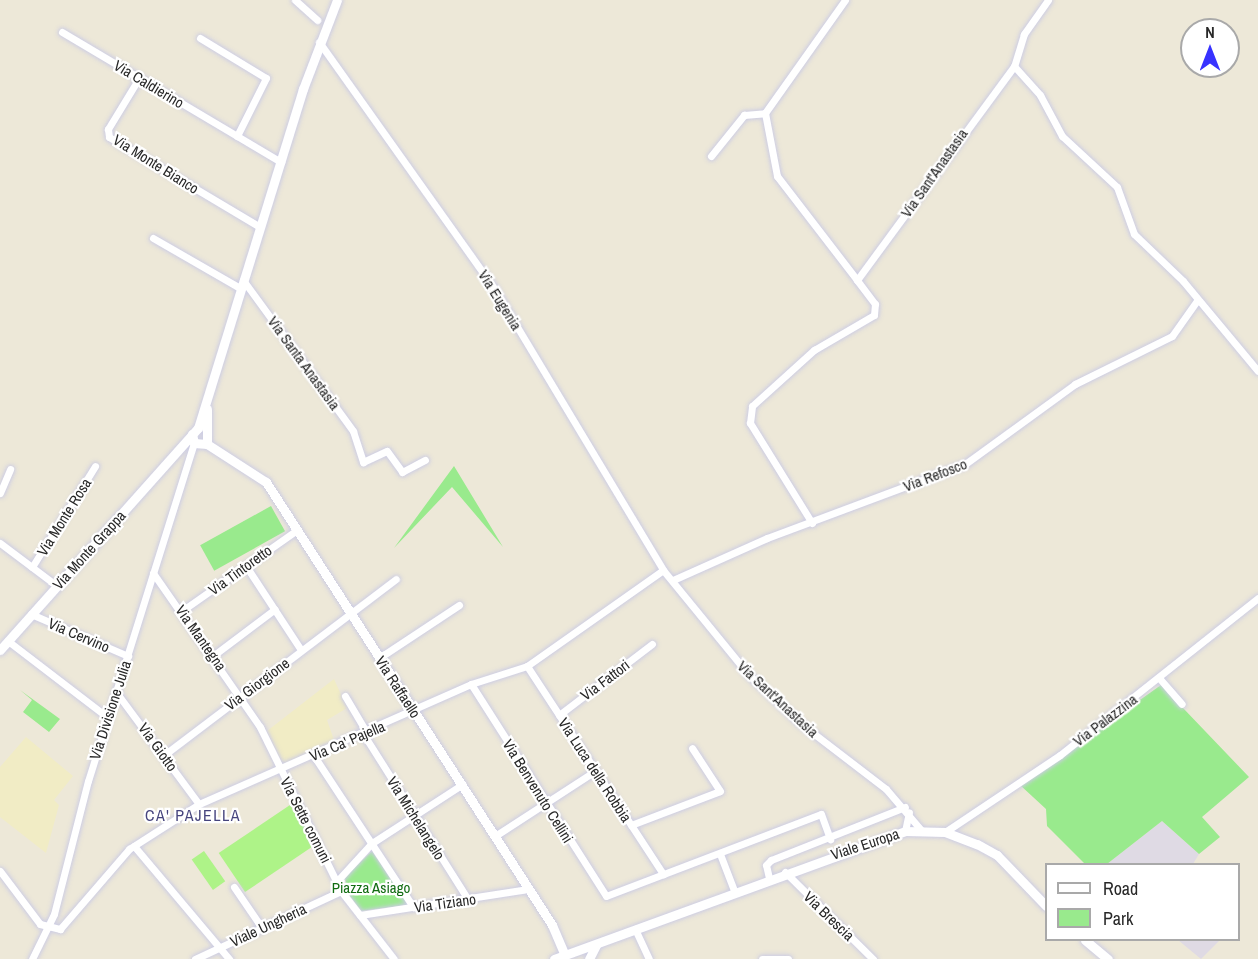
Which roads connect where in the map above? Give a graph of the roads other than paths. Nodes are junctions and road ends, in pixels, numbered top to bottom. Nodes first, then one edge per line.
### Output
1 (295, 0) edge
2 (337, 0) edge
3 (844, 0) edge
4 (1048, 0) edge
5 (317, 20) dead end
6 (62, 32) dead end
7 (200, 38) dead end
8 (320, 42) junction
9 (1014, 66) junction
10 (139, 78) junction
11 (765, 112) junction
12 (237, 136) junction
13 (711, 156) dead end
14 (280, 162) junction
15 (260, 227) junction
16 (153, 238) dead end
17 (856, 280) junction
18 (242, 284) junction
19 (1196, 302) junction
20 (1258, 371) edge
21 (201, 438) junction
22 (425, 460) dead end
23 (95, 466) dead end
24 (10, 469) dead end
25 (0, 493) edge
26 (812, 523) junction
27 (297, 530) junction
28 (0, 543) edge
29 (246, 566) junction
30 (32, 567) junction
31 (663, 570) junction
32 (153, 573) junction
33 (396, 579) dead end
34 (673, 580) junction
35 (57, 586) junction
36 (1258, 598) edge
37 (459, 605) dead end
38 (275, 609) junction
39 (183, 610) junction
40 (350, 613) junction
41 (31, 614) junction
42 (8, 641) junction
43 (652, 644) dead end
44 (0, 650) edge
45 (301, 650) junction
46 (214, 655) junction
47 (128, 656) junction
48 (379, 658) junction
49 (527, 666) junction
50 (1160, 679) junction
51 (471, 684) junction
52 (116, 692) junction
53 (241, 696) junction
54 (345, 696) dead end
55 (1182, 704) dead end
56 (414, 711) junction
57 (559, 715) junction
58 (107, 717) junction
59 (366, 734) junction
60 (692, 748) dead end
61 (164, 755) junction
62 (314, 756) junction
63 (280, 768) junction
64 (595, 771) junction
65 (463, 784) junction
66 (199, 804) junction
67 (546, 804) junction
68 (907, 809) junction
69 (414, 813) junction
70 (630, 825) junction
71 (921, 830) junction
72 (905, 831) junction
73 (945, 832) junction
74 (495, 836) junction
75 (830, 839) junction
76 (372, 843) junction
77 (134, 846) junction
78 (720, 854) junction
79 (785, 872) junction
80 (3, 874) edge
81 (663, 874) junction
82 (769, 878) junction
83 (337, 881) junction
84 (234, 888) dead end
85 (528, 888) junction
86 (340, 891) junction
87 (734, 891) junction
88 (469, 901) junction
89 (1045, 904) edge
90 (413, 907) junction
91 (360, 915) junction
92 (262, 928) junction
93 (48, 929) junction
94 (635, 929) junction
95 (558, 935) junction
96 (1087, 941) edge
97 (598, 943) junction
98 (218, 947) junction
99 (576, 950) junction
100 (561, 956) edge
101 (35, 957) edge
102 (195, 959) edge
103 (229, 959) edge
104 (394, 959) edge
105 (588, 959) edge
106 (649, 959) edge
107 (762, 959) edge
108 (788, 959) edge
109 (873, 959) edge
110 (1108, 959) edge

1 - 5 street
2 - 8 main road
3 - 11 street
4 - 9 street
6 - 10 street, Via Caldierino
7 - 12 street
8 - 14 main road
8 - 31 street, Via Eugenia
9 - 17 street, Via Sant'Anastasia
9 - 19 street
10 - 12 street, Via Caldierino
10 - 15 street, Via Monte Bianco
11 - 13 street
11 - 17 street
12 - 14 street, Via Caldierino
14 - 15 main road
15 - 18 main road
16 - 18 street
17 - 26 street
18 - 21 main road
18 - 22 street, Via Santa Anastasia
19 - 20 street
19 - 26 street, Via Refosco
21 - 27 main road, Via Raffaello
21 - 32 street, Via Divisione Julia
21 - 35 main road, Via Monte Grappa
23 - 30 street, Via Monte Rosa
24 - 25 street
26 - 34 street, Via Refosco
27 - 29 street, Via Tintoretto
27 - 40 main road, Via Raffaello
28 - 30 street
29 - 38 street
29 - 39 street, Via Tintoretto
30 - 35 street
31 - 34 street, Via Sant'Anastasia
31 - 49 street, Via Ca' Pajella
32 - 39 street, Via Mantegna
32 - 47 street, Via Divisione Julia
33 - 40 street, Via Giorgione
34 - 68 street, Via Sant'Anastasia
35 - 41 main road, Via Monte Grappa
36 - 50 street, Via Palazzina
37 - 48 street
38 - 45 street
38 - 46 street
39 - 46 street, Via Mantegna
40 - 45 street, Via Giorgione
40 - 48 main road, Via Raffaello
41 - 42 main road, Via Monte Grappa
41 - 47 street, Via Cervino
42 - 44 main road, Via Monte Grappa
42 - 58 street
43 - 57 street, Via Fattori
45 - 53 street, Via Giorgione
46 - 53 street, Via Mantegna
47 - 52 street, Via Divisione Julia
48 - 56 main road, Via Raffaello
49 - 51 street, Via Ca' Pajella
49 - 57 street, Via Luca della Robbia
50 - 55 street
50 - 73 street, Via Palazzina
51 - 56 street, Via Ca' Pajella
51 - 67 street, Via Benvenuto Cellini
52 - 58 street, Via Divisione Julia
52 - 61 street, Via Giotto
53 - 61 street, Via Giorgione
53 - 63 street, Via Mantegna
54 - 59 street, Via Michelangelo
56 - 59 street, Via Ca' Pajella
56 - 65 main road, Via Raffaello
57 - 64 street, Via Luca della Robbia
58 - 93 street, Via Divisione Julia
59 - 62 street, Via Ca' Pajella
59 - 69 street, Via Michelangelo
60 - 70 street
61 - 66 street, Via Giotto
62 - 63 street, Via Ca' Pajella
62 - 76 street
63 - 66 street, Via Ca' Pajella
63 - 83 street, Via Sette comuni
64 - 67 street
64 - 70 street, Via Luca della Robbia
65 - 69 street
65 - 74 main road, Via Raffaello
66 - 77 street, Via Ca' Pajella
67 - 74 street
67 - 81 street, Via Benvenuto Cellini
68 - 71 street, Via Sant'Anastasia
68 - 72 street
68 - 75 street, Viale Europa
69 - 76 street
69 - 88 street, Via Michelangelo
70 - 81 street, Via Luca della Robbia
71 - 72 main road, Viale Europa
71 - 73 main road, Viale Europa
72 - 79 main road, Viale Europa
73 - 89 main road, Viale Europa
74 - 85 main road, Via Raffaello
75 - 78 street
75 - 82 street, Viale Europa
76 - 83 street
76 - 90 street
77 - 93 street, Via Ca' Pajella
77 - 98 street
78 - 81 street
78 - 87 street
79 - 82 main road, Viale Europa
79 - 109 street, Via Brescia
80 - 93 street
82 - 87 main road, Viale Europa
83 - 86 street, Via Sette comuni
84 - 92 street
85 - 88 street, Via Tiziano
85 - 95 main road, Via Raffaello
86 - 91 street, Via Sette comuni
86 - 92 street, Viale Ungheria
87 - 94 main road, Viale Europa
88 - 90 street, Via Tiziano
90 - 91 street, Via Tiziano
91 - 104 street, Via Sette comuni
92 - 98 street, Viale Ungheria
93 - 101 street, Via Divisione Julia
94 - 97 main road, Viale Europa
94 - 106 street
95 - 99 main road, Via Raffaello
95 - 100 main road, Via Raffaello
96 - 110 main road
97 - 99 main road, Viale Europa
97 - 105 main road
98 - 102 street, Viale Ungheria
98 - 103 street
99 - 100 main road, Viale Europa
99 - 105 main road
107 - 108 street

